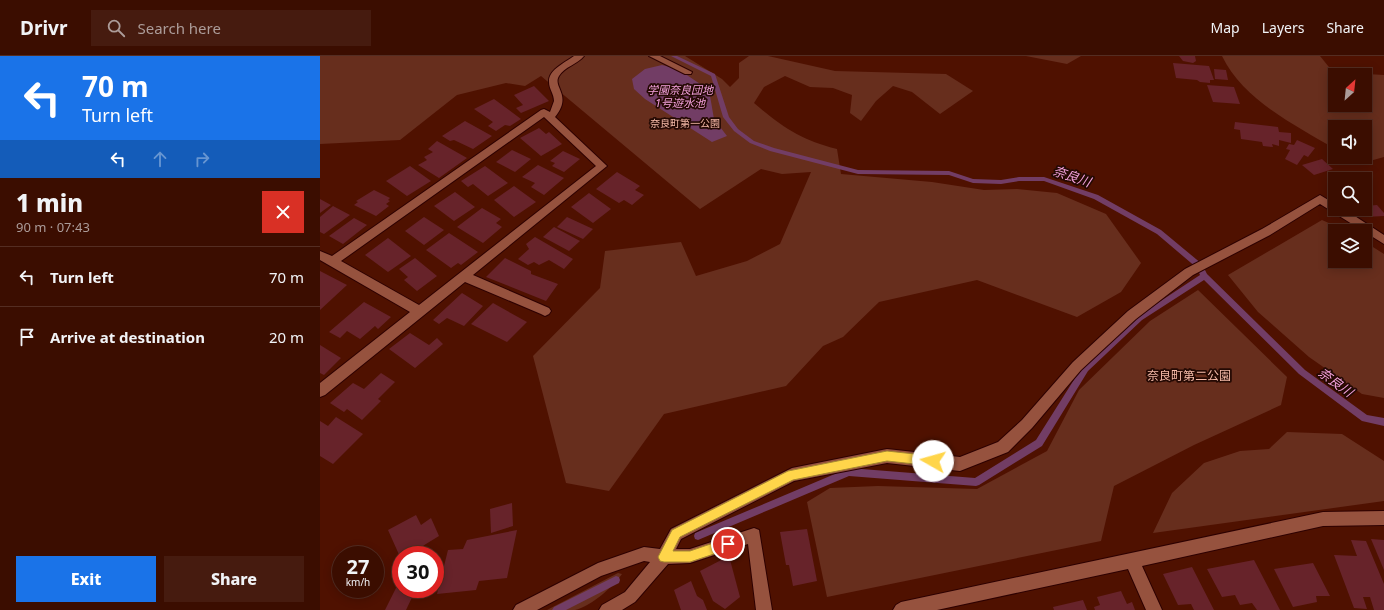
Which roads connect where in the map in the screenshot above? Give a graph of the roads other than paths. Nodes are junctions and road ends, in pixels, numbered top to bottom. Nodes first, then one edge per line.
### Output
1 (580, 56) edge
2 (653, 56) edge
3 (688, 72) dead end
4 (550, 118) junction
5 (1384, 240) edge
6 (320, 255) edge
7 (333, 261) junction
8 (463, 276) junction
9 (419, 311) junction
10 (545, 311) dead end
11 (320, 391) edge
12 (1384, 518) edge
13 (664, 557) junction
14 (1132, 559) junction
15 (521, 610) edge
16 (607, 610) edge
17 (764, 610) edge
18 (901, 610) edge
19 (1154, 610) edge

1 - 4 street
2 - 3 street
4 - 7 street
4 - 8 street
5 - 13 street
6 - 7 street
7 - 9 street
8 - 9 street
8 - 10 street
9 - 11 street
12 - 14 street
13 - 15 street
13 - 16 street
13 - 17 street
14 - 18 street
14 - 19 street

